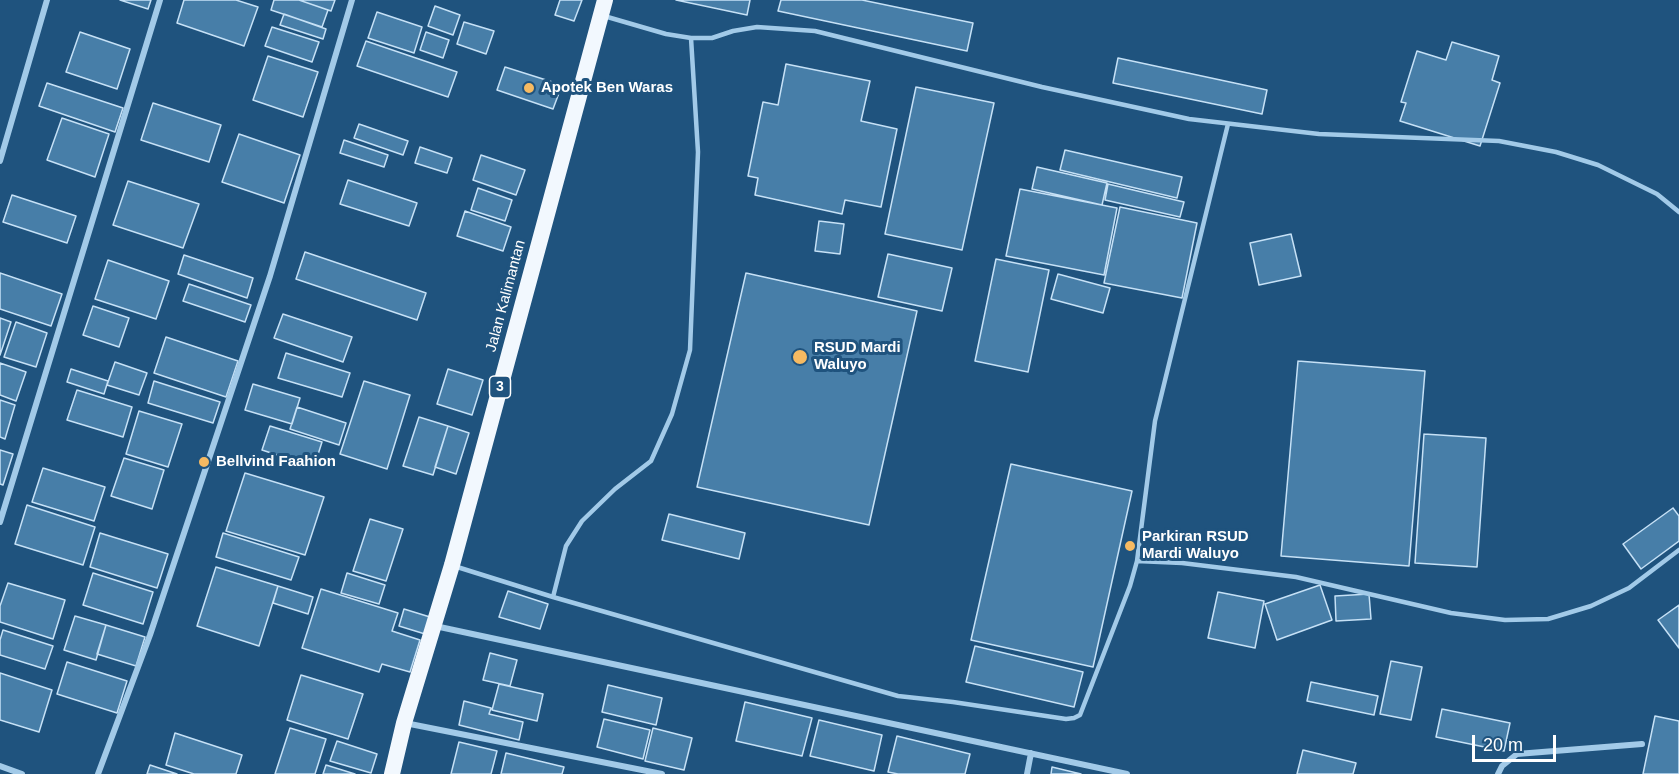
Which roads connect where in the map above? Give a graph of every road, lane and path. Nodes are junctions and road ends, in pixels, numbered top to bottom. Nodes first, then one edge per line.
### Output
1 (46, 0) edge
2 (160, 0) edge
3 (352, 0) edge
4 (603, 8) edge
5 (691, 38) junction
6 (1228, 124) junction
7 (0, 161) edge
8 (1679, 212) edge
9 (0, 522) edge
10 (1679, 550) edge
11 (1137, 561) junction
12 (452, 565) junction
13 (553, 597) junction
14 (434, 626) junction
15 (404, 723) junction
16 (1642, 744) dead end
17 (1031, 753) junction
18 (0, 766) edge
19 (22, 774) edge
20 (98, 774) edge
21 (392, 774) edge
22 (662, 774) edge
23 (1027, 774) edge
24 (1127, 774) edge
25 (1498, 774) edge

1 - 7 street
2 - 9 street
3 - 20 street
4 - 5 lane
4 - 12 highway, Jalan Kalimantan / 3
5 - 6 lane
5 - 13 lane
6 - 8 lane
6 - 11 lane
10 - 11 lane
11 - 13 lane
12 - 13 lane
12 - 14 highway, Jalan Kalimantan / 3
14 - 15 highway, Jalan Kalimantan / 3
14 - 17 street
15 - 21 highway, Jalan Kalimantan / 3
15 - 22 street
16 - 25 street
17 - 23 street
17 - 24 street
18 - 19 street

